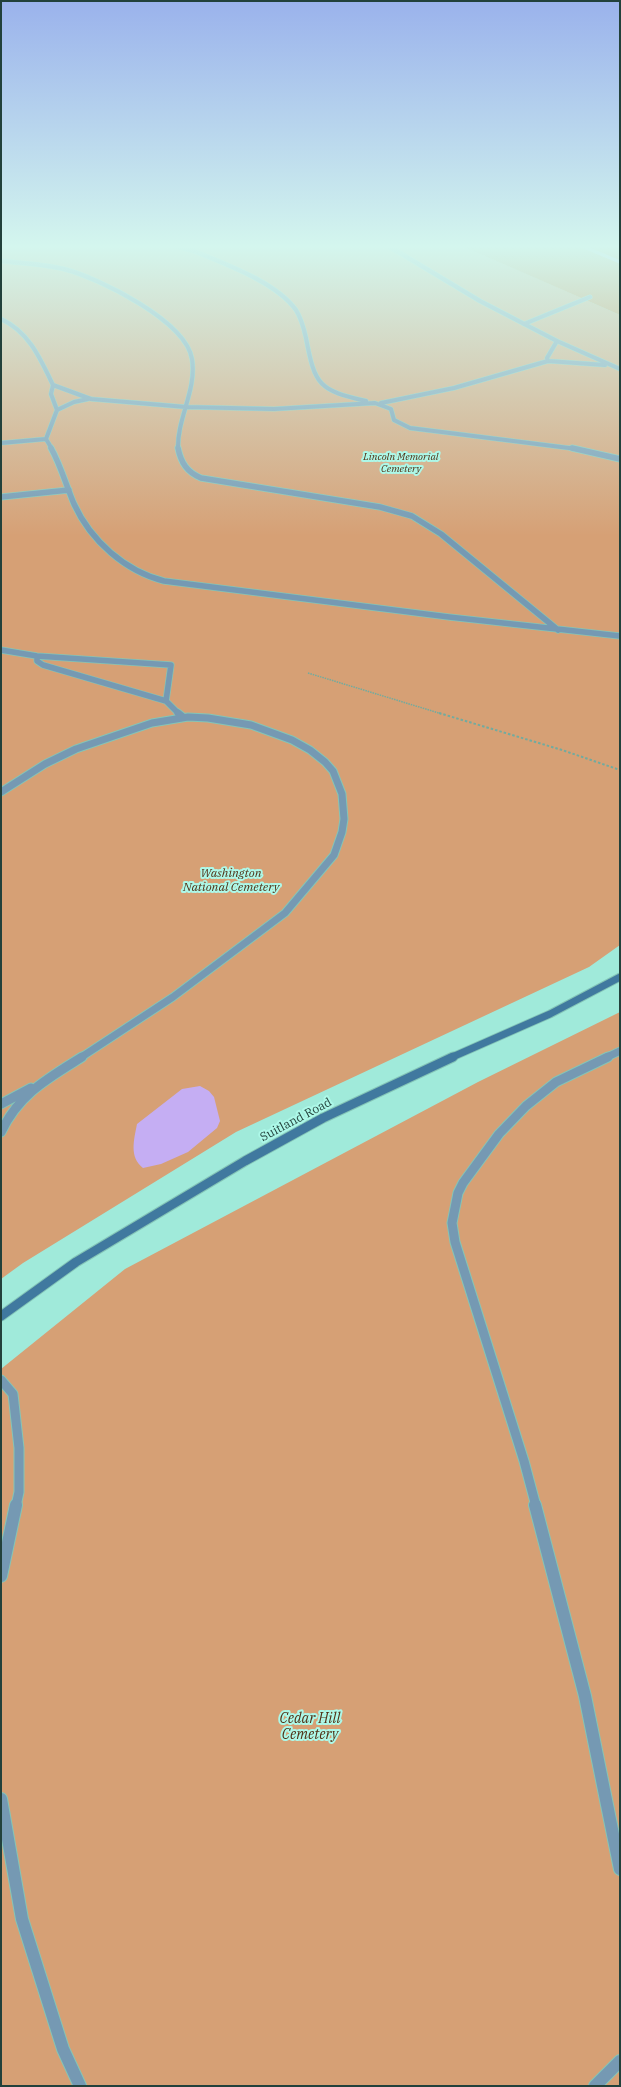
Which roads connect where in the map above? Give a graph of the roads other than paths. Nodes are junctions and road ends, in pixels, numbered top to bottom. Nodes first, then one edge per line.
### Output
1 (30, 341) edge
2 (183, 341) edge
3 (306, 341) edge
4 (557, 341) joint
5 (548, 361) junction
6 (614, 366) junction
7 (620, 369) edge
8 (53, 385) junction
9 (91, 399) junction
10 (375, 403) junction
11 (186, 407) junction
12 (57, 410) junction
13 (46, 438) junction
14 (1, 443) edge
15 (620, 459) edge
16 (69, 490) junction
17 (1, 497) edge
18 (558, 630) junction
19 (620, 636) edge
20 (1, 650) edge
21 (37, 656) junction
22 (166, 701) junction
23 (183, 717) junction
24 (1, 792) edge
25 (620, 977) edge
26 (620, 1051) edge
27 (37, 1085) junction
28 (1, 1104) edge
29 (1, 1132) edge
30 (1, 1316) edge
31 (1, 1380) edge
32 (1, 1576) edge
33 (1, 1799) edge
34 (620, 1869) edge
35 (620, 2061) edge
36 (80, 2086) edge
37 (595, 2086) edge

1 - 8 lane
2 - 11 lane
3 - 10 lane
4 - 5 lane
4 - 6 lane
5 - 6 lane
5 - 10 lane
6 - 7 lane
8 - 9 lane
8 - 12 lane
9 - 11 lane
9 - 12 lane
10 - 11 lane
10 - 15 lane
11 - 18 lane
12 - 13 lane
13 - 14 lane
13 - 16 lane
16 - 17 lane
16 - 18 lane
18 - 19 lane
20 - 21 lane
21 - 22 lane
21 - 22 lane
22 - 23 lane
23 - 24 lane
23 - 27 lane
25 - 30 main road, Suitland Road
26 - 34 lane
27 - 28 lane
27 - 29 lane
31 - 32 lane
33 - 36 lane
35 - 37 lane

